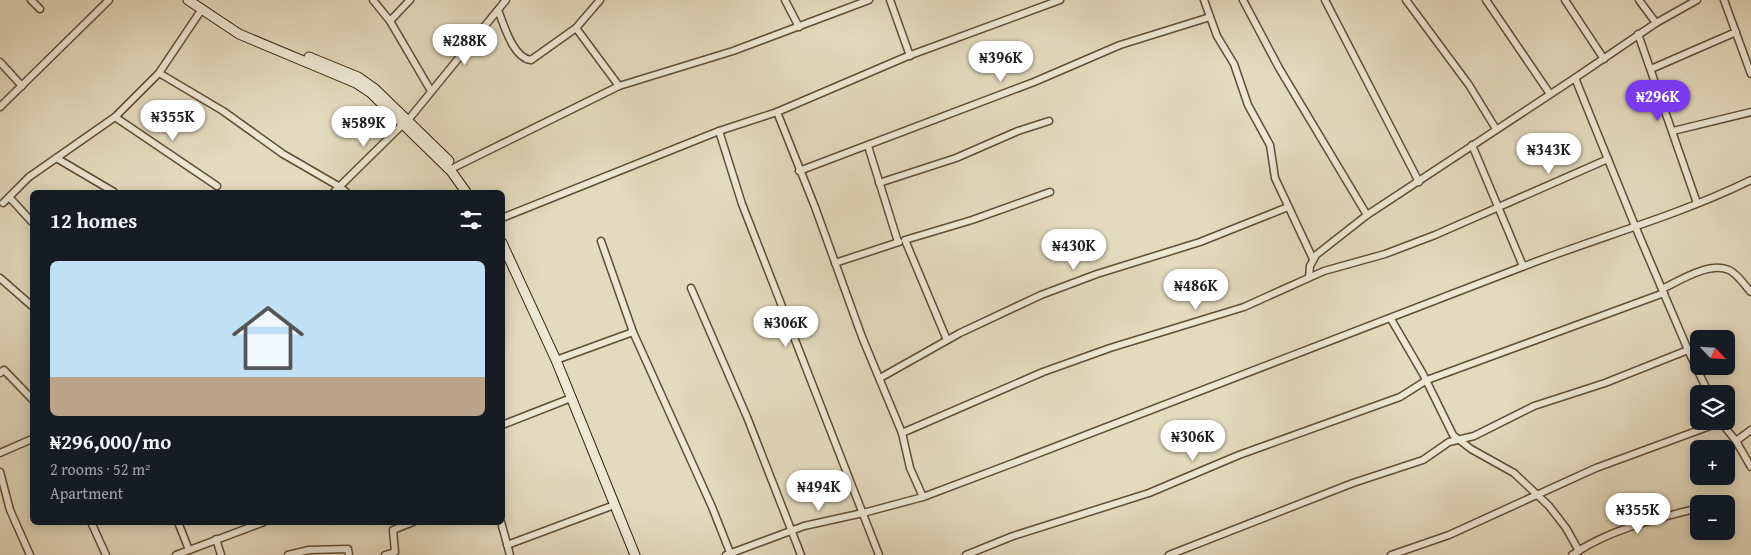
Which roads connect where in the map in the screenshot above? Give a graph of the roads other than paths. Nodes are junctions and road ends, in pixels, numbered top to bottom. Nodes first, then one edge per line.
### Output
1 (31, 0) edge
2 (109, 0) edge
3 (188, 0) edge
4 (198, 0) edge
5 (374, 0) edge
6 (410, 0) edge
7 (506, 0) edge
8 (600, 0) edge
9 (785, 0) edge
10 (869, 0) edge
11 (890, 0) edge
12 (1060, 0) edge
13 (1204, 0) edge
14 (1243, 0) edge
15 (1325, 0) edge
16 (1406, 0) edge
17 (1486, 0) edge
18 (1565, 0) edge
19 (1639, 0) edge
20 (1697, 0) edge
21 (1724, 0) edge
22 (858, 2) edge
23 (40, 8) dead end
24 (202, 10) junction
25 (498, 10) junction
26 (1210, 17) junction
27 (390, 21) junction
28 (1656, 23) junction
29 (799, 27) junction
30 (576, 28) junction
31 (1736, 32) junction
32 (1638, 34) junction
33 (910, 56) junction
34 (1604, 59) junction
35 (0, 62) edge
36 (1651, 69) junction
37 (159, 73) junction
38 (1751, 74) edge
39 (1575, 78) junction
40 (22, 86) junction
41 (619, 86) junction
42 (431, 91) junction
43 (1550, 94) junction
44 (0, 107) edge
45 (777, 112) junction
46 (1751, 112) edge
47 (115, 116) junction
48 (1049, 121) dead end
49 (406, 122) junction
50 (1496, 129) junction
51 (719, 131) junction
52 (1673, 131) junction
53 (1472, 145) junction
54 (868, 146) junction
55 (58, 159) junction
56 (1608, 159) junction
57 (456, 167) junction
58 (800, 171) junction
59 (1751, 180) edge
60 (1419, 182) junction
61 (879, 183) junction
62 (217, 186) dead end
63 (340, 187) junction
64 (111, 190) edge
65 (336, 190) edge
66 (344, 190) edge
67 (465, 190) edge
68 (472, 190) edge
69 (1050, 192) dead end
70 (10, 198) junction
71 (3, 203) dead end
72 (1697, 203) junction
73 (1288, 207) junction
74 (1498, 209) junction
75 (1367, 215) junction
76 (505, 217) edge
77 (30, 220) edge
78 (1635, 226) junction
79 (905, 240) junction
80 (601, 241) dead end
81 (898, 242) junction
82 (505, 250) edge
83 (1313, 259) junction
84 (835, 263) junction
85 (505, 264) edge
86 (1523, 266) junction
87 (1309, 277) junction
88 (0, 278) edge
89 (692, 288) dead end
90 (1663, 291) junction
91 (1751, 292) edge
92 (30, 304) edge
93 (1391, 319) junction
94 (633, 332) junction
95 (947, 340) junction
96 (1688, 350) junction
97 (556, 360) junction
98 (1, 370) edge
99 (880, 378) junction
100 (1427, 380) junction
101 (1705, 385) edge
102 (30, 397) edge
103 (566, 400) junction
104 (505, 423) edge
105 (1699, 430) edge
106 (1727, 430) edge
107 (1751, 430) edge
108 (902, 433) junction
109 (30, 440) edge
110 (1458, 440) junction
111 (1736, 441) junction
112 (0, 453) edge
113 (1751, 467) edge
114 (0, 472) edge
115 (1538, 496) junction
116 (923, 497) junction
117 (609, 507) junction
118 (1690, 510) edge
119 (864, 513) junction
120 (92, 525) edge
121 (179, 525) edge
122 (248, 525) edge
123 (406, 525) edge
124 (502, 525) edge
125 (791, 530) junction
126 (216, 539) junction
127 (507, 545) junction
128 (189, 550) junction
129 (1579, 551) junction
130 (729, 554) edge
131 (30, 555) edge
132 (106, 555) edge
133 (176, 555) edge
134 (221, 555) edge
135 (288, 555) edge
136 (349, 555) edge
137 (385, 555) edge
138 (510, 555) edge
139 (628, 555) edge
140 (635, 555) edge
141 (801, 555) edge
142 (879, 555) edge
143 (966, 555) edge
144 (1169, 555) edge
145 (1391, 555) edge
146 (1572, 555) edge

1 - 23 street
2 - 40 street
3 - 24 main road
4 - 49 main road
5 - 27 street
6 - 27 street
7 - 25 street
8 - 30 street
9 - 29 street
10 - 22 street
11 - 33 street
12 - 33 street
13 - 26 street
14 - 75 street
15 - 60 street
16 - 50 street
17 - 43 street
18 - 34 street
19 - 28 street
20 - 28 street
21 - 31 street
22 - 29 street
24 - 37 street
24 - 49 main road
25 - 30 street
25 - 42 street
26 - 54 street
26 - 73 street
27 - 42 street
28 - 32 street
29 - 41 street
30 - 41 street
31 - 36 street
31 - 38 street
32 - 34 street
32 - 36 street
33 - 45 street
34 - 39 street
35 - 40 street
36 - 52 street
37 - 47 street
37 - 63 street
39 - 43 street
39 - 56 street
40 - 44 street
41 - 57 street
42 - 49 street
43 - 50 street
45 - 51 street
45 - 58 street
46 - 52 street
47 - 55 street
47 - 62 street
48 - 61 street
49 - 57 main road
49 - 63 street
49 - 67 main road
50 - 53 street
51 - 76 street
51 - 119 street
52 - 72 street
53 - 60 street
53 - 74 street
54 - 58 street
54 - 61 street
55 - 64 street
55 - 70 street
56 - 74 street
56 - 78 street
57 - 68 main road
58 - 84 street
59 - 72 street
60 - 75 street
61 - 81 street
63 - 65 street
63 - 66 street
69 - 79 street
70 - 71 street
70 - 77 street
72 - 78 street
73 - 83 street
73 - 95 street
74 - 86 street
74 - 87 street
75 - 83 street
78 - 86 street
78 - 90 street
79 - 81 street
79 - 95 street
80 - 94 street
81 - 84 street
82 - 97 main road
83 - 87 street
84 - 99 street
85 - 103 main road
86 - 93 street
87 - 108 street
88 - 92 street
89 - 125 street
90 - 91 street
90 - 96 street
90 - 100 street
93 - 100 street
93 - 116 street
94 - 97 street
94 - 130 street
95 - 99 street
96 - 101 street
96 - 110 street
97 - 140 main road
98 - 102 street
99 - 108 street
100 - 110 street
100 - 143 street
103 - 104 street
103 - 117 main road
105 - 115 street
106 - 111 street
107 - 111 street
108 - 116 street
109 - 112 street
110 - 115 street
110 - 144 street
111 - 113 street
114 - 131 street
115 - 129 street
115 - 145 street
116 - 119 street
117 - 127 street
117 - 139 main road
118 - 129 street
119 - 125 street
119 - 142 street
120 - 132 street
121 - 128 street
122 - 126 street
123 - 137 street
124 - 127 street
125 - 130 street
125 - 141 street
126 - 128 street
126 - 134 street
127 - 138 street
128 - 133 street
129 - 146 street
135 - 136 street

